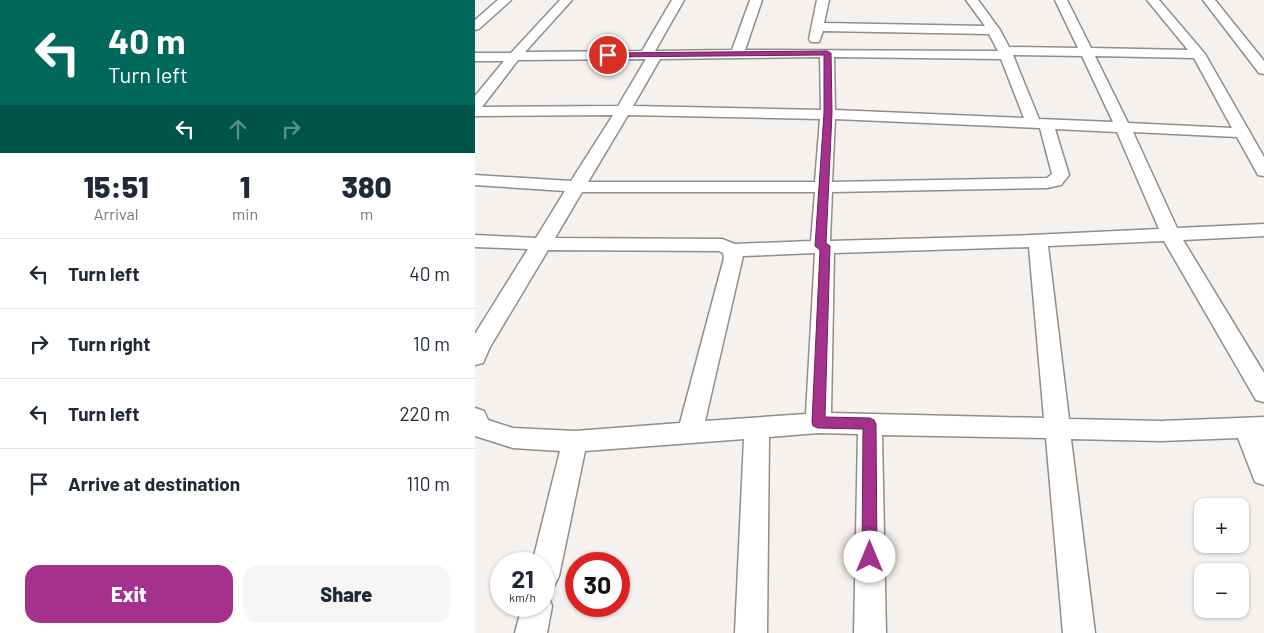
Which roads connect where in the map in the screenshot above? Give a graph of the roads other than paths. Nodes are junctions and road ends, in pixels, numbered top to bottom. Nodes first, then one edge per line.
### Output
1 (505, 0) edge
2 (566, 0) edge
3 (678, 0) edge
4 (772, 0) edge
5 (823, 0) edge
6 (972, 0) edge
7 (1061, 0) edge
8 (1153, 0) edge
9 (1209, 0) edge
10 (756, 1) edge
11 (475, 26) edge
12 (818, 27) junction
13 (994, 30) junction
14 (1086, 51) junction
15 (819, 53) junction
16 (1005, 53) junction
17 (737, 54) junction
18 (1198, 54) junction
19 (650, 55) junction
20 (475, 57) edge
21 (513, 57) junction
22 (1264, 70) edge
23 (475, 106) edge
24 (623, 111) junction
25 (475, 112) edge
26 (828, 113) junction
27 (1039, 122) junction
28 (1123, 128) junction
29 (1252, 142) edge
30 (1264, 171) edge
31 (475, 180) edge
32 (576, 187) junction
33 (824, 188) junction
34 (1264, 230) edge
35 (1170, 234) junction
36 (475, 241) edge
37 (1038, 241) junction
38 (541, 244) junction
39 (823, 246) junction
40 (732, 250) junction
41 (475, 357) edge
42 (1264, 393) edge
43 (475, 418) edge
44 (818, 422) junction
45 (870, 424) junction
46 (757, 427) junction
47 (1255, 428) edge
48 (1058, 429) junction
49 (690, 432) junction
50 (575, 441) junction
51 (1264, 474) edge
52 (550, 552) edge
53 (535, 617) edge
54 (531, 633) edge
55 (751, 633) edge
56 (870, 633) edge
57 (1079, 633) edge

1 - 11 street
2 - 21 street
3 - 19 street
4 - 10 street
5 - 12 street
6 - 13 street
7 - 14 street
8 - 18 street
9 - 22 street
10 - 17 street
12 - 13 street
12 - 15 street
13 - 16 street
14 - 16 street
14 - 18 street
14 - 28 street
15 - 16 street
15 - 17 street
15 - 26 street
16 - 27 street
17 - 19 street
18 - 29 street
19 - 21 street
19 - 24 street
20 - 21 street
21 - 23 street
24 - 25 street
24 - 26 street
24 - 32 street
26 - 27 street
26 - 33 street
27 - 28 street
27 - 33 street
28 - 29 street
28 - 35 street
29 - 30 street
31 - 32 street
32 - 33 street
32 - 38 street
33 - 39 street
34 - 35 street
35 - 37 street
35 - 42 street
36 - 38 street
37 - 39 street
37 - 48 street
38 - 40 street
38 - 41 street
39 - 40 street
39 - 44 street
40 - 49 street
43 - 50 street
44 - 45 street
44 - 46 street
45 - 48 street
45 - 56 street
46 - 49 street
46 - 55 street
47 - 48 street
47 - 51 street
48 - 57 street
49 - 50 street
50 - 52 street
53 - 54 street

